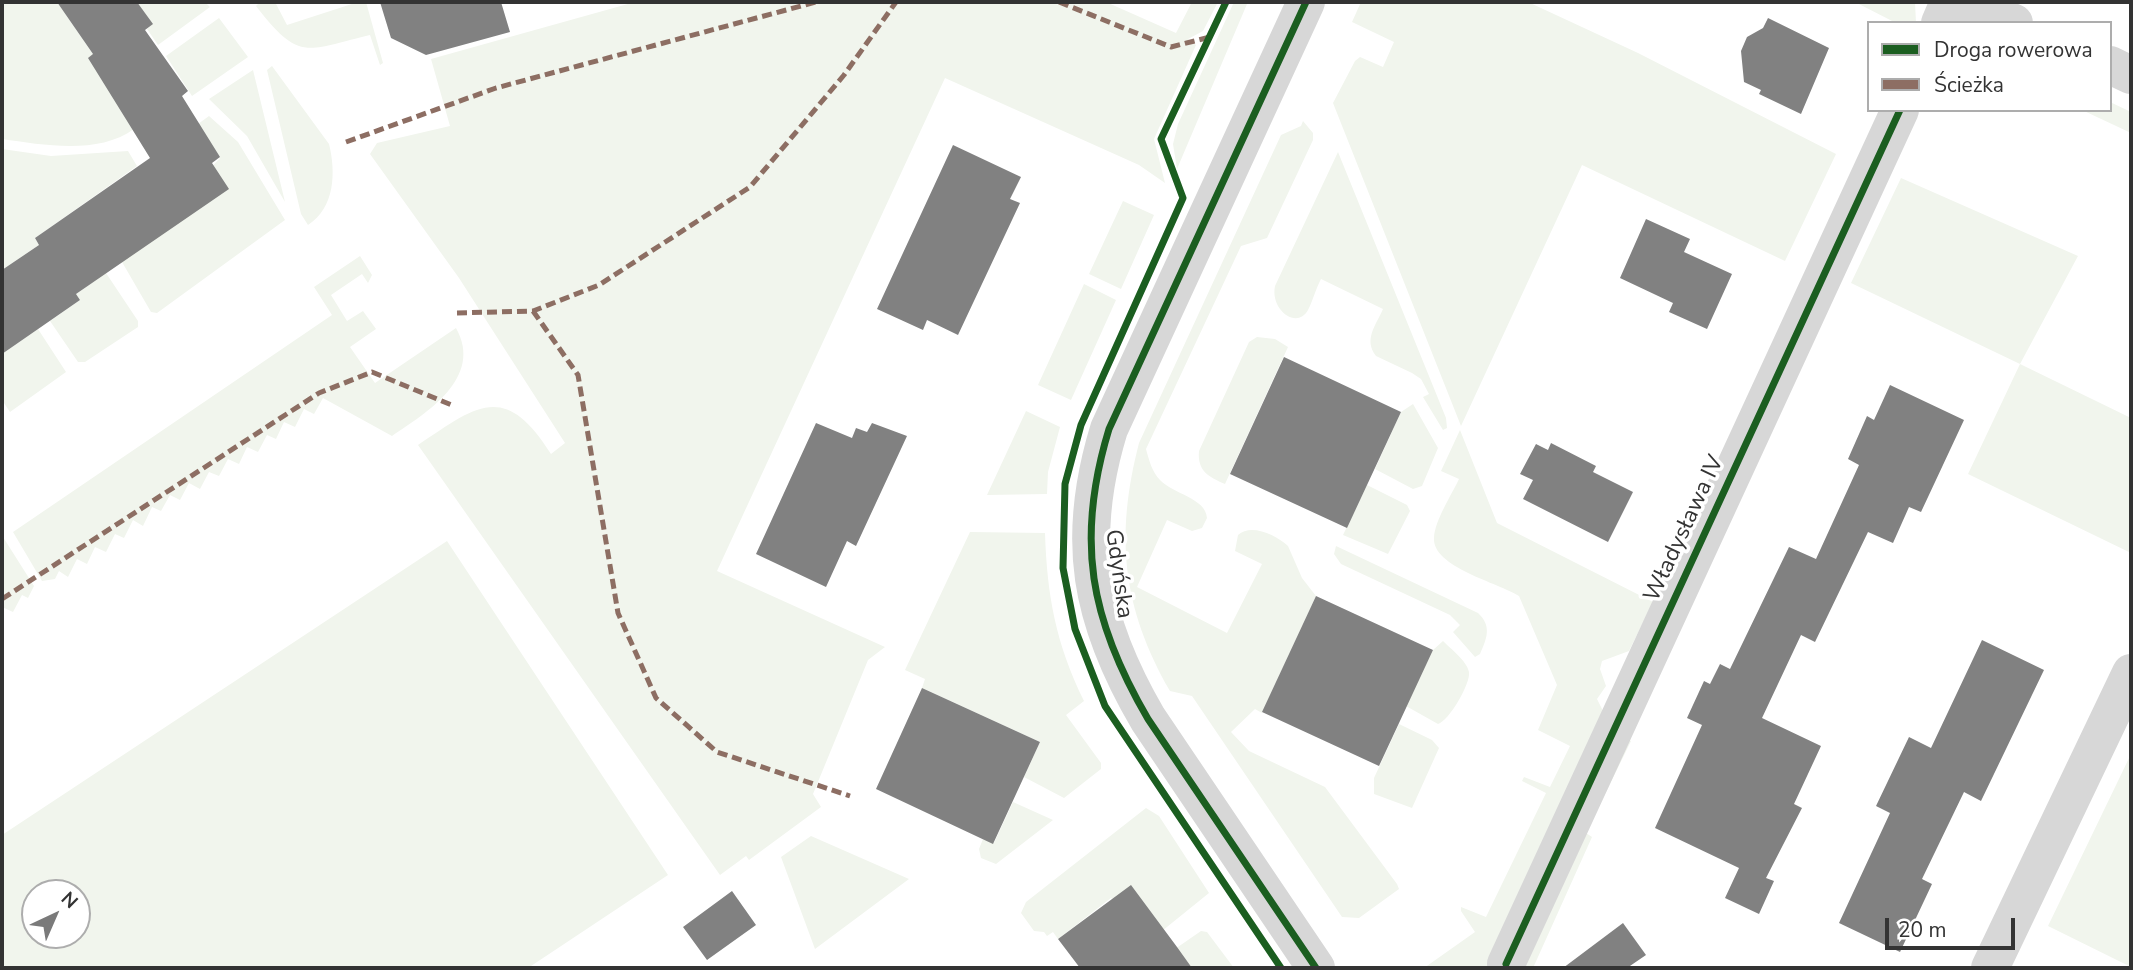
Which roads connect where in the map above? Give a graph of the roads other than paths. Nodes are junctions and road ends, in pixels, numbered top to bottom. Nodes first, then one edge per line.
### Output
1 (1306, 2) edge
2 (1950, 2) edge
3 (1966, 2) edge
4 (1941, 21) edge
5 (2009, 21) edge
6 (2112, 66) edge
7 (2131, 75) edge
8 (1899, 112) edge
9 (2131, 673) edge
10 (1506, 964) dead end
11 (1316, 968) edge
12 (1990, 968) edge

1 - 11 street, Gdyńska
2 - 4 street
3 - 5 street
6 - 7 street
8 - 10 street, Władysława IV
9 - 12 street

